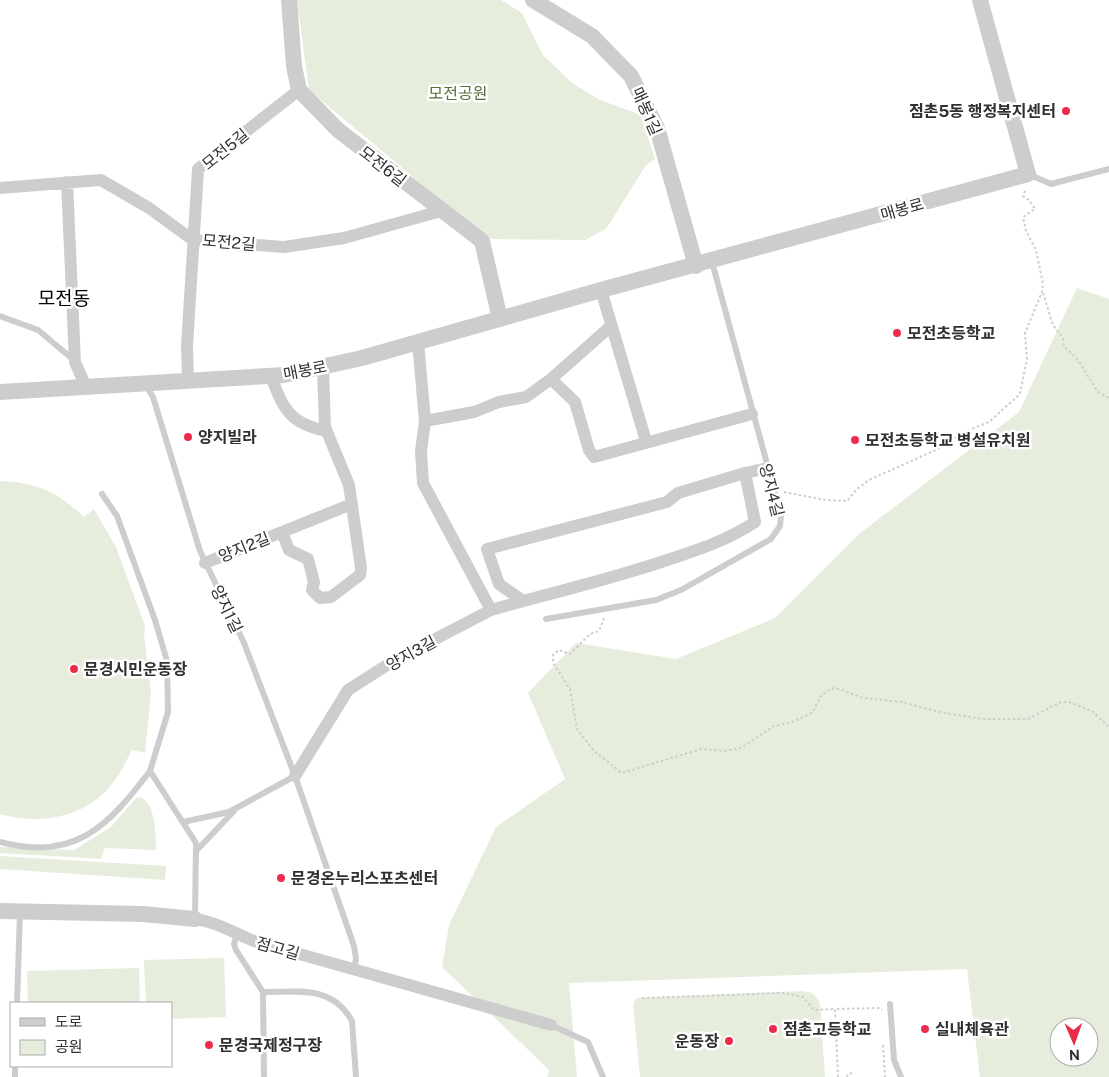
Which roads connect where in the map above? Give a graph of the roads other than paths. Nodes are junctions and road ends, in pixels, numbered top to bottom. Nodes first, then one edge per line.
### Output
1 (290, 0) edge
2 (533, 0) edge
3 (980, 0) edge
4 (299, 90) junction
5 (1109, 169) edge
6 (1030, 175) junction
7 (68, 182) junction
8 (0, 188) edge
9 (441, 211) junction
10 (194, 240) junction
11 (704, 264) junction
12 (601, 290) junction
13 (0, 316) edge
14 (500, 319) junction
15 (611, 326) junction
16 (418, 342) junction
17 (75, 362) junction
18 (323, 367) junction
19 (271, 376) junction
20 (551, 379) junction
21 (188, 381) junction
22 (145, 383) junction
23 (86, 387) junction
24 (0, 392) edge
25 (752, 414) junction
26 (425, 421) junction
27 (327, 431) junction
28 (646, 441) junction
29 (768, 468) junction
30 (745, 473) junction
31 (102, 494) dead end
32 (352, 504) junction
33 (282, 532) junction
34 (205, 563) junction
35 (524, 600) junction
36 (491, 610) junction
37 (546, 619) dead end
38 (150, 771) junction
39 (295, 776) junction
40 (238, 808) junction
41 (183, 822) junction
42 (0, 842) edge
43 (197, 850) junction
44 (0, 911) edge
45 (21, 911) junction
46 (195, 919) junction
47 (237, 935) junction
48 (354, 971) junction
49 (263, 992) junction
50 (17, 1002) edge
51 (890, 1004) dead end
52 (551, 1025) joint
53 (264, 1077) edge
54 (356, 1077) edge
55 (603, 1077) edge
56 (901, 1077) edge

1 - 4 street
2 - 11 street, 매봉1길
3 - 6 street
4 - 9 street, 모전6길
4 - 10 street, 모전5길
5 - 6 lane
6 - 11 street, 매봉로
7 - 8 street, 모전2길
7 - 10 street, 모전2길
7 - 17 street
9 - 10 street, 모전2길
9 - 14 street, 모전6길
10 - 21 street, 모전5길
11 - 12 street, 매봉로
11 - 25 lane, 양지4길
12 - 14 street, 매봉로
12 - 15 street
13 - 17 lane
14 - 16 street, 매봉로
15 - 20 street
15 - 28 street
16 - 18 street, 매봉로
16 - 26 street
17 - 23 street
18 - 19 street, 매봉로
18 - 27 street, 양지2길
19 - 21 street, 매봉로
19 - 27 street
20 - 26 street
20 - 28 street
21 - 22 street, 매봉로
22 - 23 street, 매봉로
22 - 34 lane, 양지1길
23 - 24 street, 매봉로
25 - 28 street
25 - 29 lane, 양지4길
26 - 36 street
27 - 32 street, 양지2길
29 - 30 street
29 - 37 lane, 양지4길
30 - 35 street, 양지3길
30 - 35 street
31 - 38 lane
32 - 33 street, 양지2길
32 - 33 street, 양지2길
33 - 34 street, 양지2길
34 - 39 lane, 양지1길
35 - 36 street, 양지3길
36 - 39 street, 양지3길
38 - 41 lane
38 - 42 lane
39 - 40 lane, 양지3길
39 - 48 lane, 양지1길
40 - 41 lane, 양지3길
40 - 43 lane
41 - 43 lane
43 - 46 lane
44 - 45 street, 점고길
45 - 46 street, 점고길
45 - 50 lane
46 - 47 street, 점고길
47 - 48 street, 점고길
47 - 49 lane
48 - 52 street, 점고길
49 - 53 lane
49 - 54 lane
51 - 56 lane
52 - 55 lane

